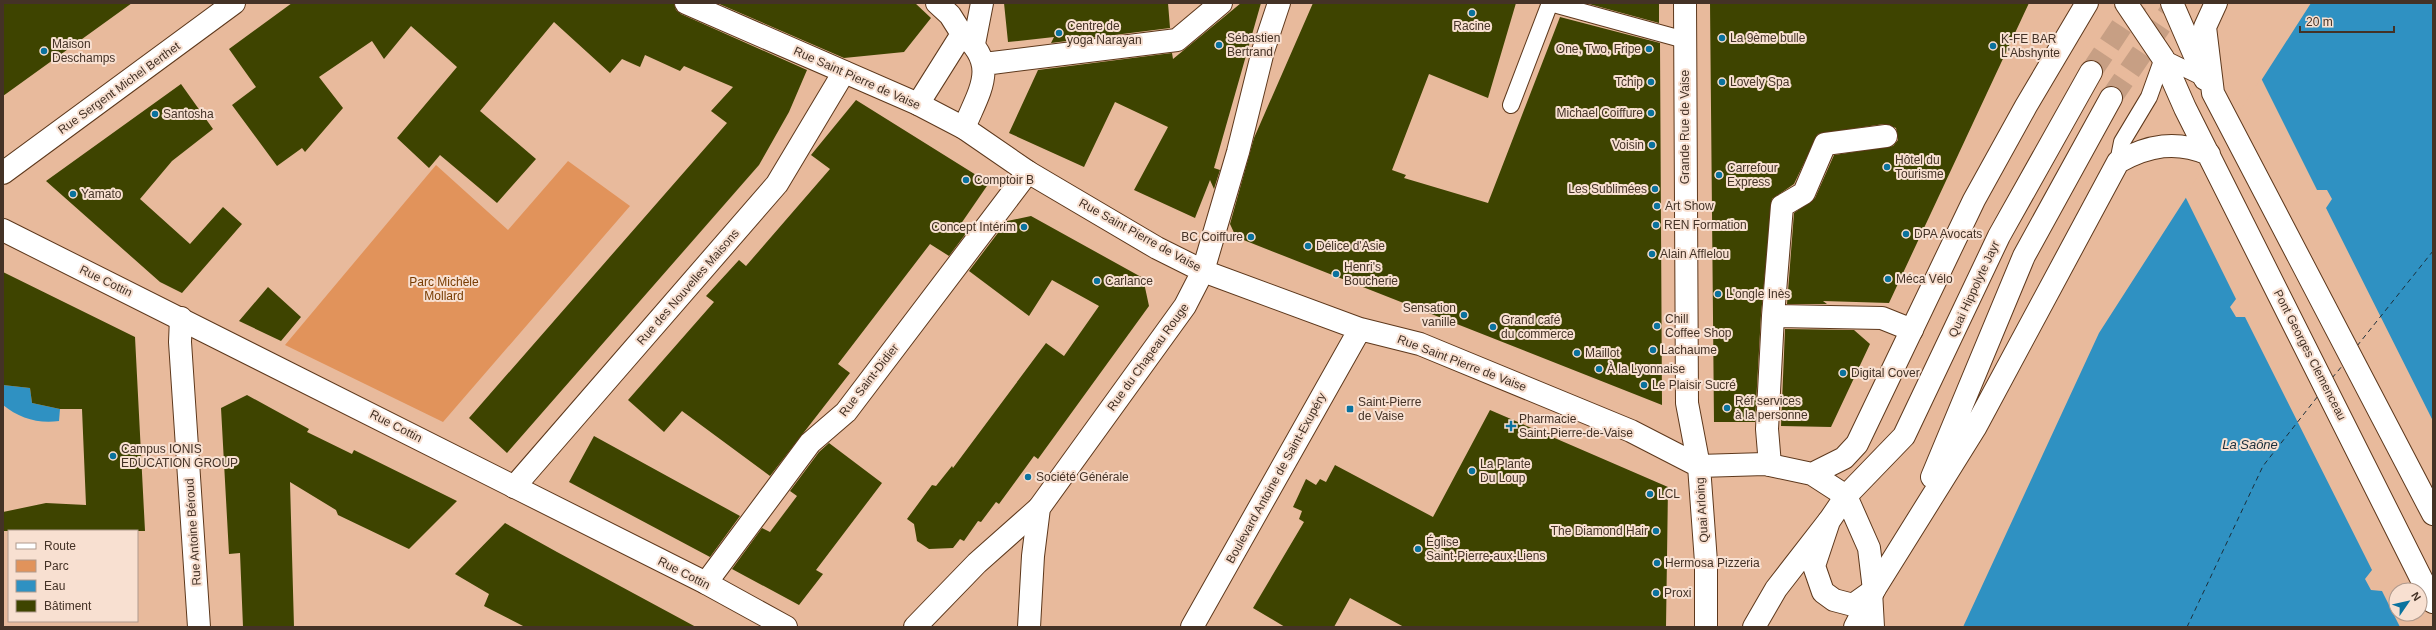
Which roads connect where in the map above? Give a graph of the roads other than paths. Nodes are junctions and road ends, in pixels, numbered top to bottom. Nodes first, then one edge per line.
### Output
1 (234, 3) edge
2 (686, 3) edge
3 (937, 3) edge
4 (982, 3) edge
5 (1221, 3) edge
6 (1279, 3) edge
7 (1685, 3) edge
8 (2087, 3) edge
9 (2126, 3) edge
10 (2172, 3) edge
11 (2216, 3) edge
12 (1577, 7) edge
13 (968, 39) junction
14 (1685, 40) junction
15 (2163, 58) junction
16 (984, 64) junction
17 (844, 72) junction
18 (2090, 72) tunnel mouth
19 (2209, 82) junction
20 (2111, 98) tunnel mouth
21 (918, 104) junction
22 (1512, 105) dead end
23 (964, 128) junction
24 (1886, 136) dead end
25 (2209, 154) junction
26 (2118, 162) junction
27 (1028, 172) junction
28 (3, 173) edge
29 (3, 230) edge
30 (1203, 271) junction
31 (1773, 316) junction
32 (181, 318) junction
33 (1360, 329) junction
34 (1912, 330) junction
35 (1770, 465) junction
36 (1699, 466) junction
37 (1812, 474) junction
38 (514, 487) junction
39 (1846, 496) junction
40 (1038, 508) junction
41 (2433, 514) edge
42 (1829, 521) junction
43 (1908, 535) junction
44 (706, 583) junction
45 (1874, 590) junction
46 (2433, 602) edge
47 (199, 627) edge
48 (786, 627) edge
49 (915, 627) edge
50 (1030, 627) edge
51 (1192, 627) edge
52 (1706, 627) edge
53 (1754, 627) edge
54 (1855, 627) edge
55 (1876, 627) edge

1 - 28 street, Rue Sergent Michel Berthet
2 - 17 street, Rue Saint Pierre de Vaise
3 - 13 street
4 - 13 street
5 - 16 street
6 - 30 street, Rue du Chapeau Rouge
7 - 14 street, Grande Rue de Vaise
8 - 34 street
9 - 15 street, Pont Georges Clemenceau
10 - 19 street
11 - 19 street
12 - 14 lane
12 - 22 lane
13 - 16 street
13 - 21 street
14 - 36 street, Grande Rue de Vaise
15 - 19 lane
15 - 25 street, Pont Georges Clemenceau
15 - 26 lane
16 - 23 street
17 - 21 street, Rue Saint Pierre de Vaise
17 - 38 street, Rue des Nouvelles Maisons
18 - 39 street, Quai Hippolyte Jayr
19 - 41 street
20 - 43 street
21 - 23 street, Rue Saint Pierre de Vaise
23 - 27 street, Rue Saint Pierre de Vaise
24 - 31 street
25 - 26 street
25 - 46 street, Pont Georges Clemenceau
26 - 43 street
27 - 30 street, Rue Saint Pierre de Vaise
27 - 44 street, Rue Saint-Didier
29 - 32 street, Rue Cottin
30 - 33 street, Rue Saint Pierre de Vaise
30 - 40 street, Rue du Chapeau Rouge
31 - 34 street
31 - 35 street
32 - 38 street, Rue Cottin
32 - 47 street, Rue Antoine Béroud
33 - 36 street, Rue Saint Pierre de Vaise
33 - 51 street, Boulevard Antoine de Saint-Exupéry
34 - 37 street
35 - 36 street
35 - 37 street
36 - 52 street, Quai Arloing
37 - 39 street
38 - 44 street, Rue Cottin
39 - 42 street, Quai Hippolyte Jayr
39 - 45 street
40 - 49 street, Rue du Chapeau Rouge
40 - 50 street
42 - 45 street
42 - 53 street
43 - 45 street
44 - 48 street, Rue Cottin
45 - 54 street
45 - 55 lane

